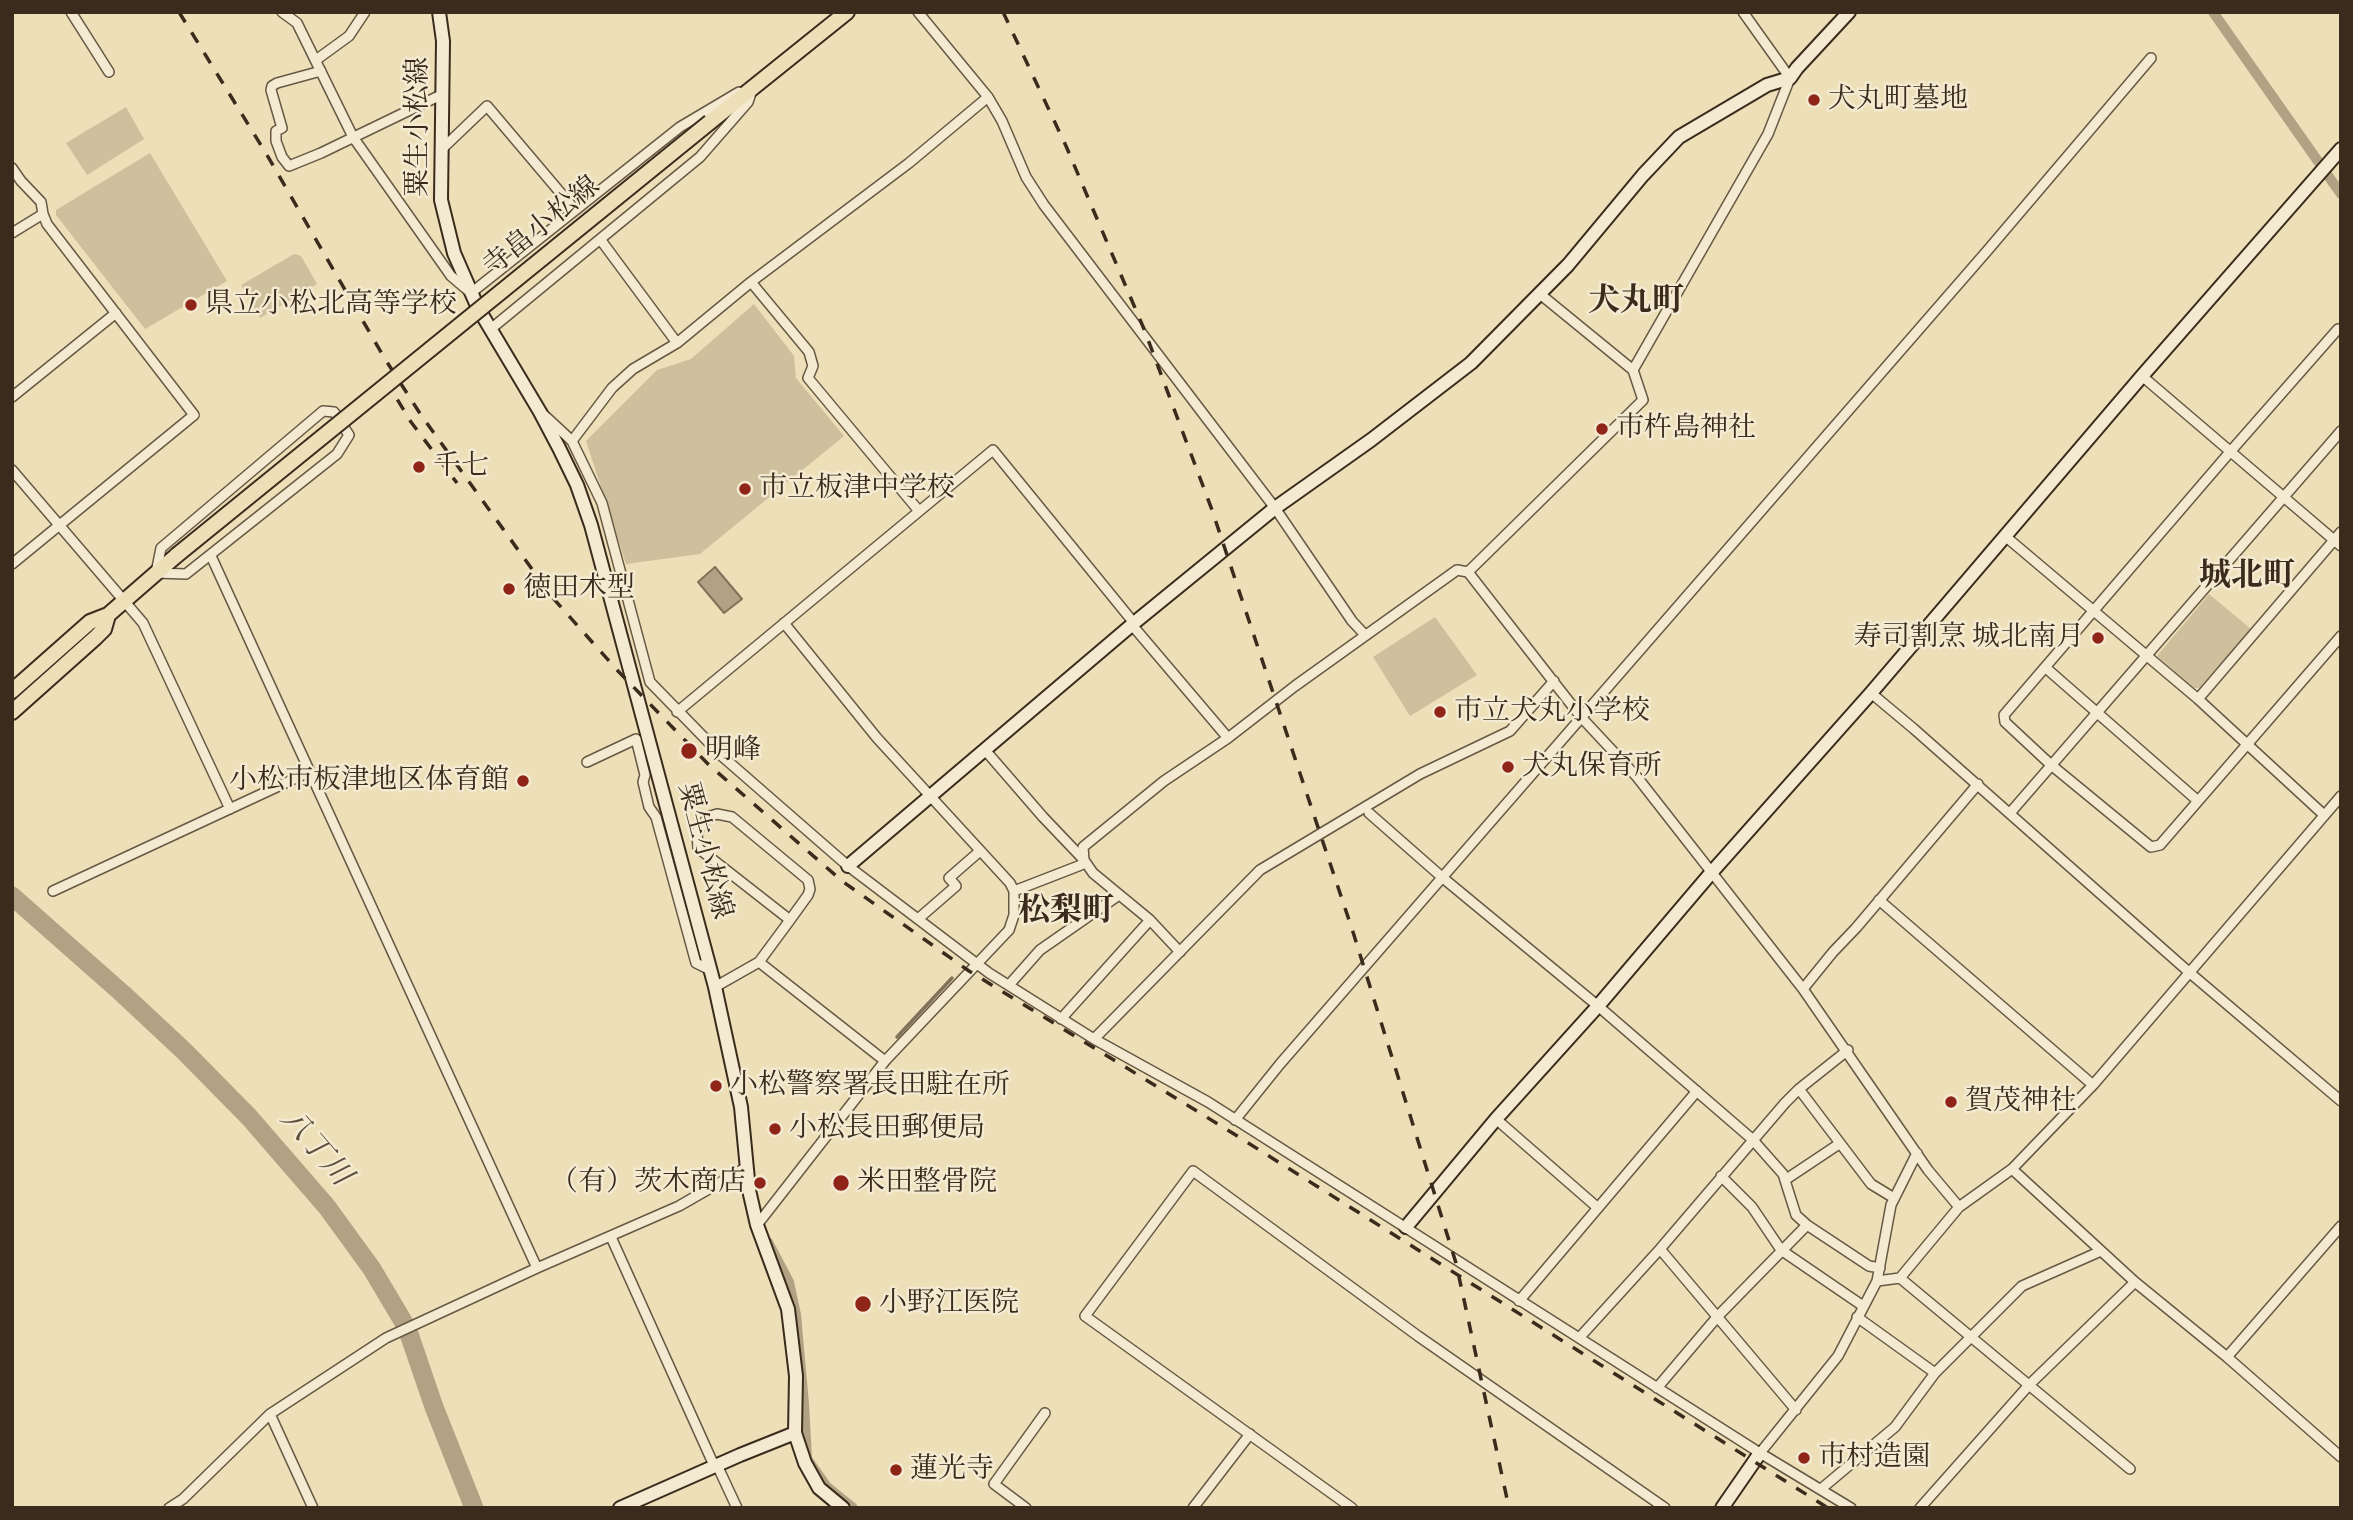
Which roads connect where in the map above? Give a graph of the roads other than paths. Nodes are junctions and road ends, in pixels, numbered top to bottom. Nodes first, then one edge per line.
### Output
1 (71, 12) edge
2 (282, 12) edge
3 (365, 12) edge
4 (439, 12) edge
5 (847, 12) edge
6 (918, 12) edge
7 (1743, 12) edge
8 (1849, 12) edge
9 (2151, 58) dead end
10 (316, 60) junction
11 (321, 71) junction
12 (109, 72) dead end
13 (1790, 78) junction
14 (752, 89) junction
15 (443, 94) junction
16 (988, 97) junction
17 (353, 137) junction
18 (442, 149) junction
19 (2337, 157) edge
20 (12, 168) edge
21 (575, 210) junction
22 (43, 214) junction
23 (12, 233) edge
24 (600, 239) junction
25 (751, 282) junction
26 (471, 293) junction
27 (1540, 294) junction
28 (116, 313) junction
29 (492, 328) junction
30 (2341, 329) edge
31 (677, 343) junction
32 (1633, 370) junction
33 (2142, 376) junction
34 (12, 397) edge
35 (540, 412) junction
36 (2341, 431) edge
37 (572, 441) junction
38 (2230, 452) junction
39 (12, 470) edge
40 (2283, 498) junction
41 (1275, 508) junction
42 (919, 511) junction
43 (60, 526) junction
44 (2341, 532) edge
45 (2005, 536) junction
46 (2337, 543) edge
47 (211, 556) junction
48 (12, 564) edge
49 (1468, 572) junction
50 (156, 573) junction
51 (123, 601) junction
52 (2095, 611) junction
53 (108, 615) junction
54 (784, 624) junction
55 (1133, 624) junction
56 (1365, 635) junction
57 (2341, 636) edge
58 (2146, 656) junction
59 (2046, 667) junction
60 (1554, 681) junction
61 (12, 691) edge
62 (1871, 693) junction
63 (2198, 699) junction
64 (2097, 711) junction
65 (12, 712) edge
66 (677, 712) junction
67 (1581, 717) junction
68 (1228, 738) junction
69 (2248, 745) junction
70 (985, 750) junction
71 (587, 762) dead end
72 (2050, 764) junction
73 (309, 772) junction
74 (1978, 785) junction
75 (930, 796) junction
76 (2341, 796) edge
77 (2197, 801) junction
78 (230, 809) junction
79 (1369, 813) dead end
80 (2010, 813) junction
81 (2324, 815) junction
82 (980, 851) junction
83 (1084, 860) junction
84 (848, 866) junction
85 (1711, 873) junction
86 (1443, 878) junction
87 (53, 891) dead end
88 (1014, 891) junction
89 (1119, 895) junction
90 (1879, 900) junction
91 (918, 919) junction
92 (790, 920) junction
93 (1150, 920) junction
94 (1180, 952) junction
95 (759, 962) junction
96 (977, 963) junction
97 (710, 970) junction
98 (2190, 973) junction
99 (1009, 985) junction
100 (715, 987) junction
101 (1804, 989) junction
102 (1598, 1006) junction
103 (1061, 1018) junction
104 (1094, 1039) junction
105 (1847, 1050) junction
106 (885, 1061) junction
107 (2093, 1085) junction
108 (1799, 1089) junction
109 (1697, 1091) junction
110 (2341, 1101) edge
111 (1496, 1119) junction
112 (1235, 1120) junction
113 (1752, 1139) junction
114 (1839, 1144) junction
115 (1917, 1153) junction
116 (747, 1167) junction
117 (2012, 1168) junction
118 (1721, 1176) junction
119 (1785, 1180) junction
120 (1895, 1198) junction
121 (1959, 1207) junction
122 (1598, 1208) junction
123 (757, 1225) junction
124 (1807, 1225) junction
125 (2341, 1226) edge
126 (1406, 1227) junction
127 (611, 1237) junction
128 (1660, 1249) junction
129 (1782, 1250) junction
130 (2101, 1251) junction
131 (537, 1268) junction
132 (1880, 1268) junction
133 (1900, 1278) junction
134 (1877, 1281) junction
135 (2135, 1282) junction
136 (1519, 1301) junction
137 (1863, 1306) junction
138 (1718, 1316) junction
139 (1857, 1317) junction
140 (1972, 1336) junction
141 (1580, 1337) junction
142 (2227, 1357) junction
143 (1935, 1373) junction
144 (2029, 1385) junction
145 (1657, 1388) junction
146 (1796, 1410) junction
147 (1045, 1413) dead end
148 (270, 1415) junction
149 (794, 1433) junction
150 (1250, 1434) junction
151 (1760, 1453) junction
152 (2341, 1457) edge
153 (717, 1465) junction
154 (2130, 1469) dead end
155 (1821, 1489) junction
156 (169, 1508) edge
157 (313, 1508) edge
158 (620, 1508) edge
159 (737, 1508) edge
160 (844, 1508) edge
161 (1026, 1508) edge
162 (1193, 1508) edge
163 (1352, 1508) edge
164 (1665, 1508) edge
165 (1722, 1508) edge
166 (1851, 1508) edge
167 (1920, 1508) edge

1 - 12 street
2 - 10 street
3 - 10 street
4 - 15 street, 粟生小松線
5 - 14 main road, 寺畠小松線
6 - 16 street
7 - 13 street
8 - 13 street
9 - 67 street
10 - 11 street
11 - 17 street
11 - 17 street
13 - 27 street
13 - 32 street
14 - 21 street
14 - 24 street
14 - 50 main road, 寺畠小松線, bridge
15 - 17 street
15 - 18 street, 粟生小松線
16 - 25 street
16 - 41 street
17 - 26 street
18 - 21 street
18 - 26 street, 粟生小松線
19 - 33 street
20 - 22 street
21 - 26 street
22 - 23 street
22 - 28 street
24 - 29 street
24 - 31 street
25 - 31 street
25 - 42 street
26 - 29 street, 粟生小松線
27 - 32 street
27 - 41 street
28 - 34 street
28 - 43 street
29 - 35 street, 粟生小松線
30 - 38 street
31 - 37 street
32 - 49 street
33 - 38 street
33 - 45 street
35 - 37 street
35 - 97 street, 粟生小松線
36 - 40 street
37 - 66 street
38 - 40 street
38 - 52 street
39 - 43 street
40 - 46 street
40 - 58 street
41 - 55 street
41 - 56 street
42 - 54 street
42 - 55 street
43 - 48 street
43 - 51 street
44 - 46 street
45 - 52 street
45 - 62 street
46 - 63 street
47 - 50 street
47 - 50 street
47 - 73 street
49 - 56 street
49 - 60 street
50 - 51 main road, 寺畠小松線
51 - 53 main road, 寺畠小松線
51 - 78 street
52 - 58 street
52 - 59 street
53 - 61 main road, 寺畠小松線
53 - 65 main road, 寺畠小松線
54 - 66 street
54 - 75 street
55 - 68 street
55 - 70 street
56 - 68 street
57 - 69 street
58 - 63 street
58 - 64 street
59 - 64 street
59 - 72 street
60 - 67 street
60 - 94 street
62 - 74 street
62 - 85 street
63 - 69 street
64 - 72 street
64 - 77 street
66 - 84 street
67 - 85 street
67 - 86 street
68 - 83 street
69 - 77 street
69 - 81 street
70 - 75 street
70 - 83 street
71 - 97 street
72 - 77 street
72 - 80 street
73 - 78 street
73 - 131 street
74 - 80 street
74 - 90 street
75 - 82 street
75 - 84 street
76 - 81 street
78 - 87 street
79 - 86 street
80 - 98 street
81 - 98 street
82 - 88 street
82 - 91 street
83 - 88 street
83 - 89 street
84 - 91 street
85 - 101 street
85 - 102 street
86 - 102 street
86 - 112 street
88 - 96 street
89 - 93 street
89 - 99 street
90 - 101 street
90 - 107 street
91 - 96 street
92 - 92 street
92 - 95 street
93 - 94 street
93 - 103 street
94 - 104 street
95 - 100 street
95 - 106 street
96 - 99 street
96 - 106 street
97 - 100 street, 粟生小松線
98 - 107 street
98 - 110 street
99 - 103 street
100 - 116 street, 粟生小松線
101 - 105 street
102 - 109 street
102 - 111 street
103 - 104 street
104 - 112 street
105 - 108 street
105 - 115 street
106 - 123 street
107 - 117 street
108 - 113 street
108 - 114 street
109 - 113 street
109 - 122 street
111 - 122 street
111 - 126 street
112 - 126 street
113 - 118 street
113 - 119 street
114 - 119 street
114 - 120 street
115 - 120 street
115 - 121 street
116 - 123 street, 粟生小松線
116 - 127 street
117 - 121 street
117 - 130 street
118 - 128 street
118 - 129 street
119 - 124 street
120 - 132 street
121 - 133 street
122 - 136 street
123 - 149 street, 粟生小松線
124 - 129 street
124 - 132 street
125 - 142 street
126 - 136 street
127 - 131 street
127 - 153 street
128 - 138 street
128 - 141 street
129 - 137 street
129 - 138 street
130 - 135 street
130 - 140 street
131 - 148 street
132 - 134 street
133 - 134 street
133 - 140 street
134 - 137 street
135 - 142 street
135 - 144 street
136 - 141 street
137 - 139 street
138 - 145 street
138 - 146 street
139 - 143 street
139 - 146 street
140 - 143 street
140 - 144 street
141 - 145 street
142 - 152 street
143 - 155 street
144 - 154 street
144 - 167 street
145 - 151 street
146 - 151 street
147 - 161 street
148 - 156 street
148 - 157 street
149 - 153 street
149 - 160 street, 粟生小松線
150 - 162 street
150 - 163 street
150 - 164 street
151 - 155 street
151 - 165 street
153 - 158 street
153 - 159 street
155 - 166 street

